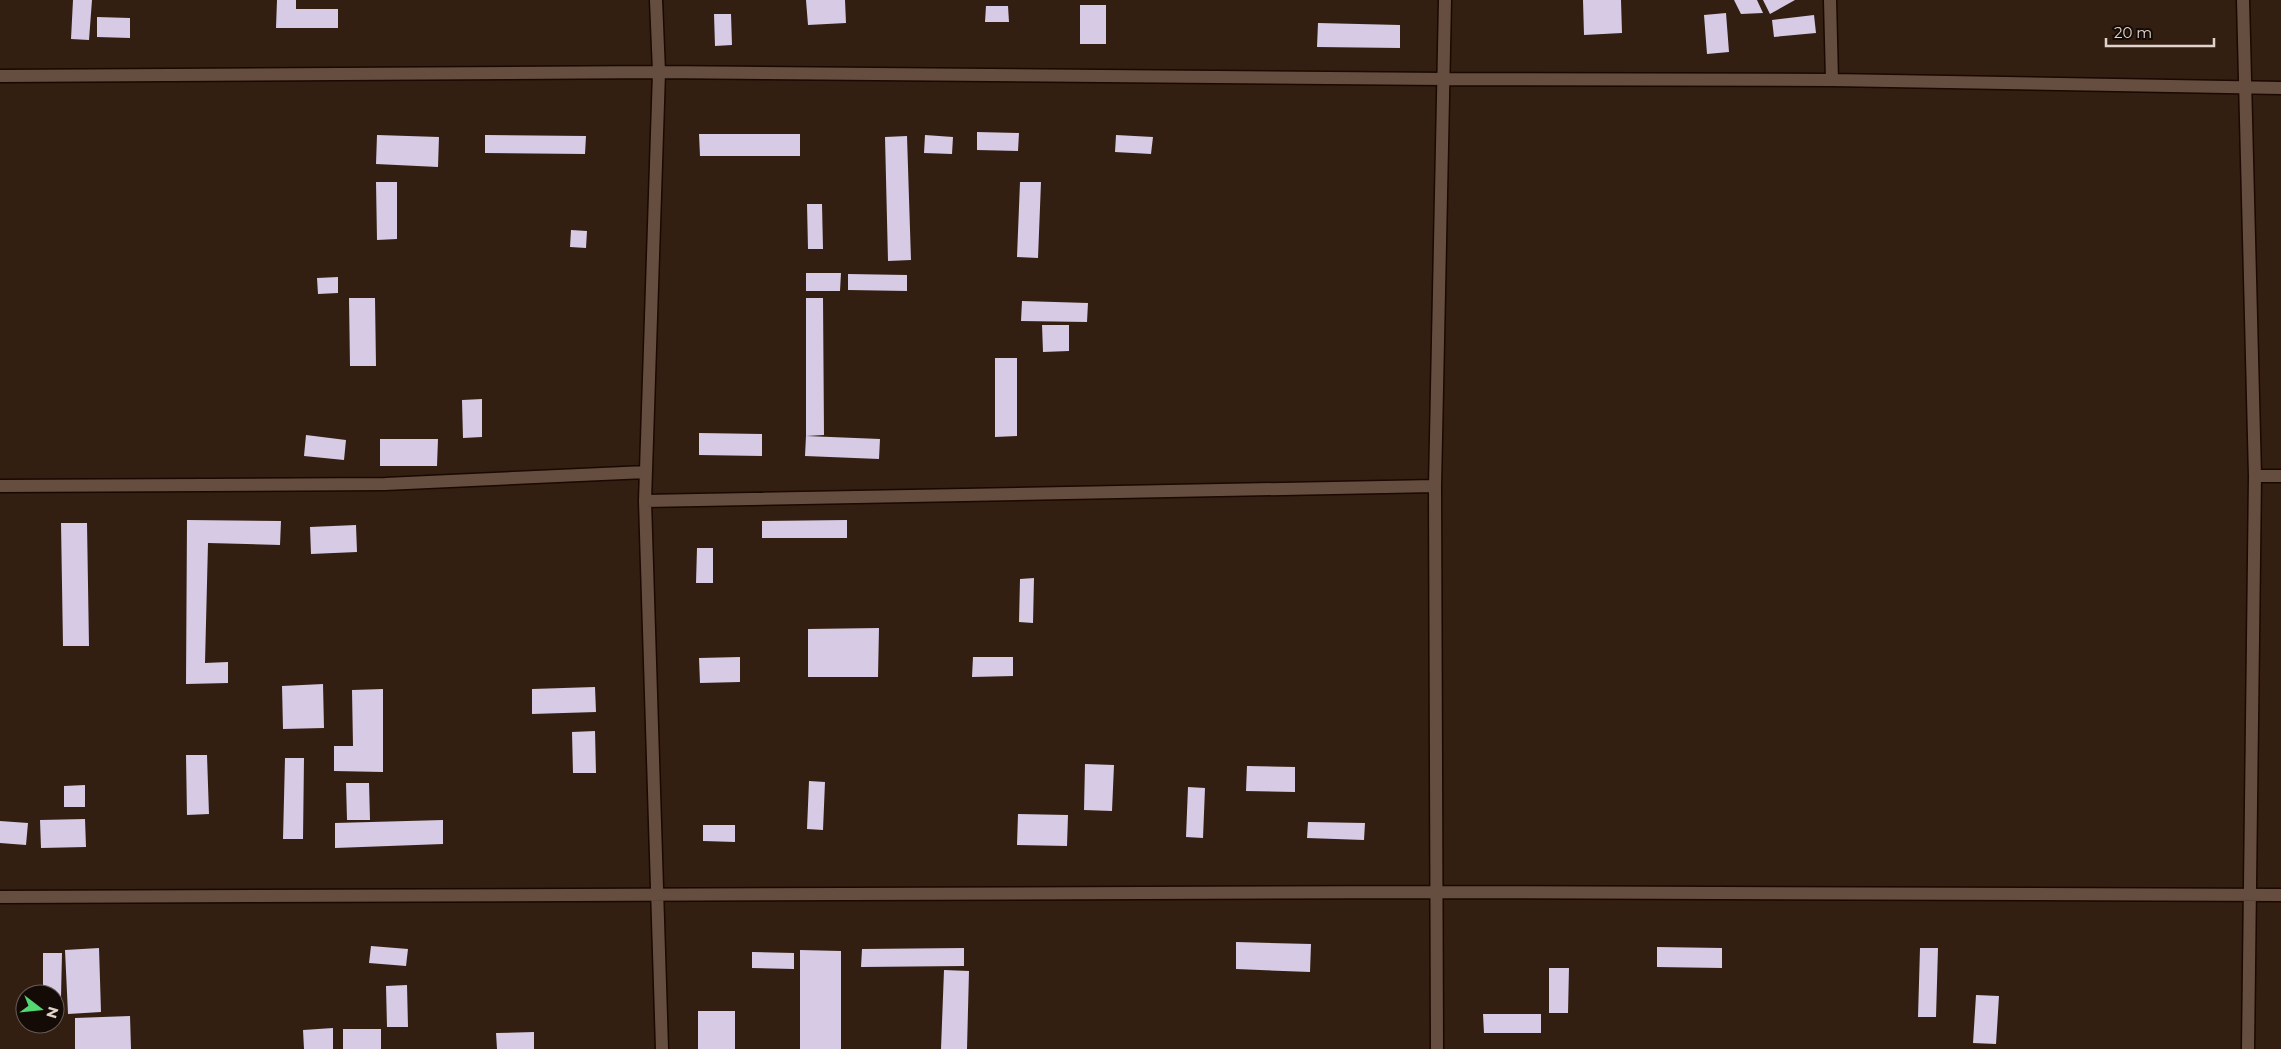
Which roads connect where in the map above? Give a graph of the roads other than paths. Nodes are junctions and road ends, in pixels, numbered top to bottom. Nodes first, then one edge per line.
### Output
1 (656, 0) edge
2 (1445, 0) edge
3 (1830, 0) edge
4 (2243, 0) edge
5 (659, 72) junction
6 (0, 76) edge
7 (1444, 79) junction
8 (1832, 80) junction
9 (2244, 88) junction
10 (2281, 88) edge
11 (646, 472) junction
12 (2256, 476) junction
13 (2281, 476) edge
14 (0, 486) edge
15 (1435, 486) junction
16 (645, 501) junction
17 (1437, 892) junction
18 (658, 893) junction
19 (2281, 895) edge
20 (2250, 896) junction
21 (0, 897) edge
22 (662, 1049) edge
23 (1437, 1049) edge
24 (2248, 1049) edge

1 - 5 street
2 - 7 street
3 - 8 street
4 - 9 street
5 - 6 street
5 - 7 street
5 - 11 street
7 - 8 street
7 - 15 street
8 - 9 street
9 - 10 street
9 - 12 street
11 - 14 street
11 - 16 street
12 - 13 street
12 - 20 street
15 - 16 street
15 - 17 street
16 - 18 street
17 - 18 street
17 - 20 street
17 - 23 street
18 - 21 street
18 - 22 street
19 - 20 street
20 - 24 street

